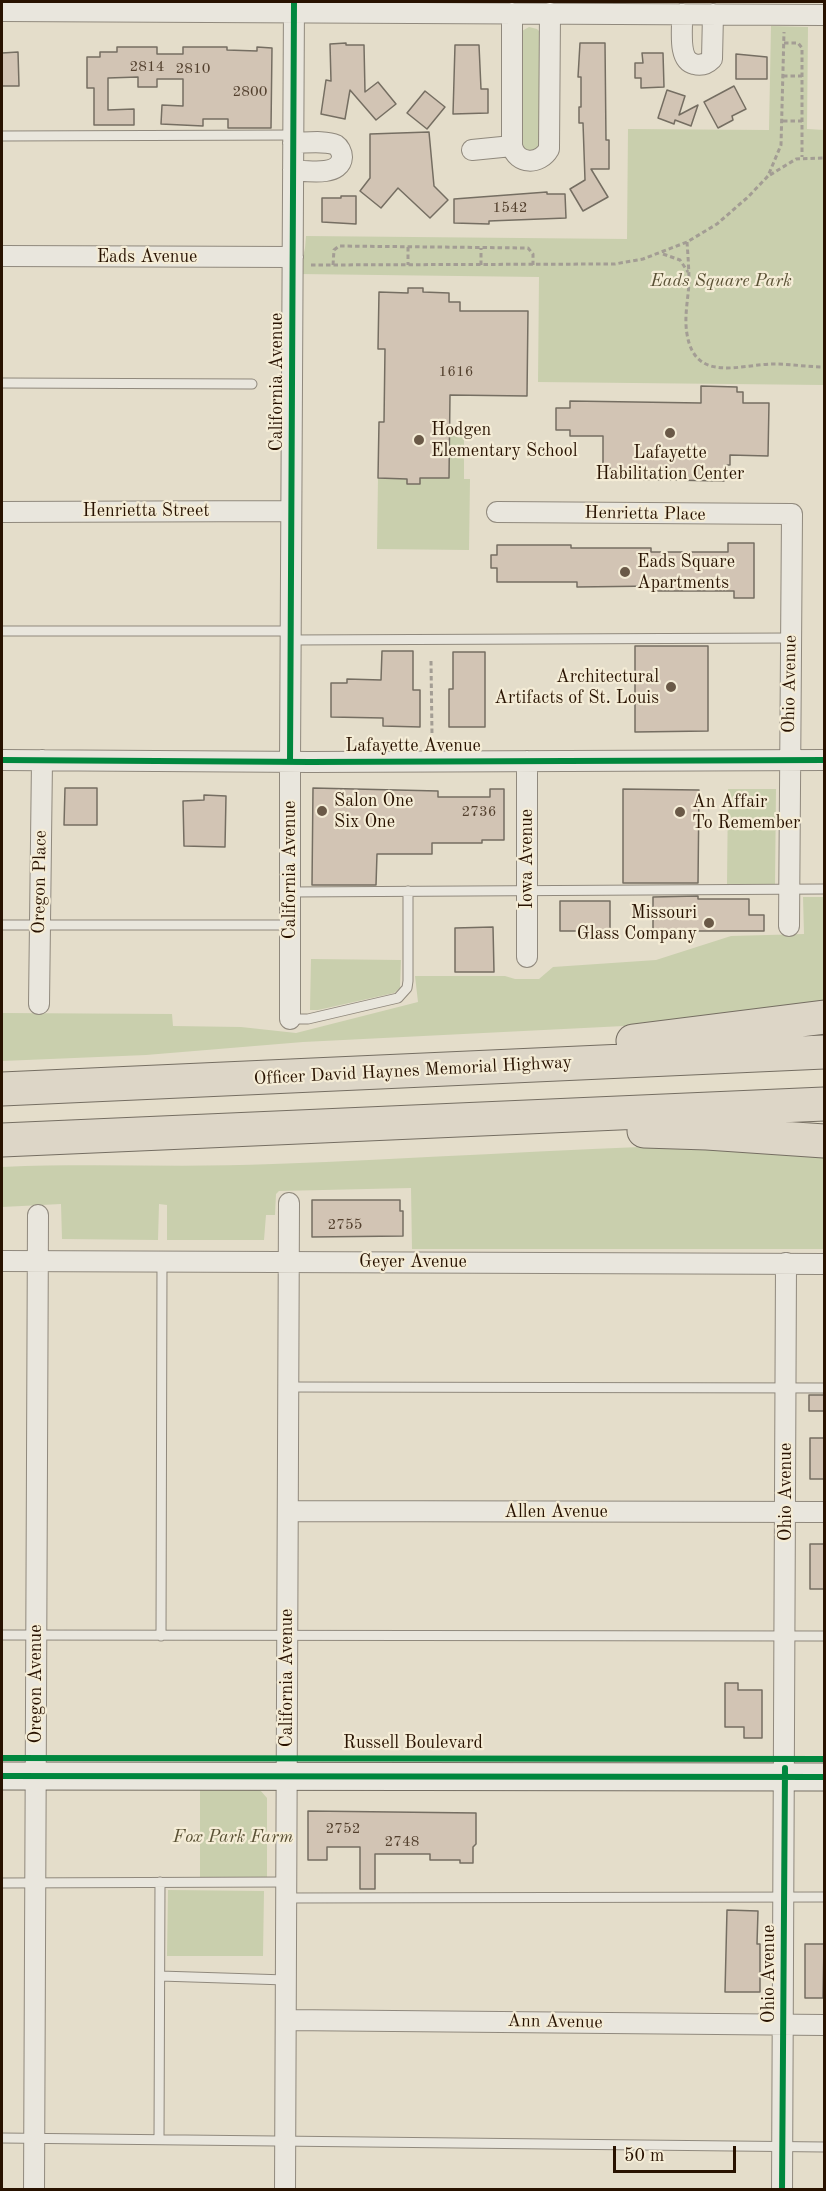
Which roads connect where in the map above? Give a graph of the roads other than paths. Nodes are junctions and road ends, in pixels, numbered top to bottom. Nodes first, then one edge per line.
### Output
1 (294, 7) edge
2 (2, 12) edge
3 (512, 13) junction
4 (550, 13) junction
5 (682, 14) junction
6 (713, 14) junction
7 (825, 15) edge
8 (789, 16) edge
9 (2, 136) edge
10 (293, 139) junction
11 (512, 146) junction
12 (472, 150) dead end
13 (293, 171) junction
14 (2, 256) edge
15 (302, 261) junction
16 (2, 383) edge
17 (252, 384) dead end
18 (291, 511) junction
19 (2, 512) edge
20 (497, 512) dead end
21 (792, 514) joint
22 (2, 630) edge
23 (290, 635) junction
24 (790, 638) junction
25 (2, 760) edge
26 (42, 760) junction
27 (789, 760) junction
28 (825, 760) edge
29 (527, 761) junction
30 (290, 762) junction
31 (789, 889) junction
32 (825, 889) edge
33 (527, 890) junction
34 (408, 891) junction
35 (290, 892) junction
36 (2, 925) edge
37 (40, 925) junction
38 (290, 925) junction
39 (789, 926) dead end
40 (527, 957) dead end
41 (39, 1004) dead end
42 (825, 1017) edge
43 (290, 1019) joint
44 (825, 1052) edge
45 (518, 1066) junction
46 (2, 1089) edge
47 (825, 1104) edge
48 (582, 1114) junction
49 (2, 1140) edge
50 (825, 1141) edge
51 (289, 1203) dead end
52 (39, 1215) dead end
53 (2, 1261) edge
54 (38, 1261) junction
55 (162, 1261) junction
56 (288, 1262) junction
57 (786, 1263) junction
58 (825, 1264) edge
59 (288, 1387) junction
60 (786, 1388) junction
61 (825, 1388) edge
62 (288, 1511) junction
63 (786, 1512) junction
64 (825, 1512) edge
65 (2, 1635) edge
66 (36, 1635) junction
67 (161, 1636) junction
68 (287, 1636) junction
69 (786, 1636) junction
70 (825, 1636) edge
71 (2, 1758) edge
72 (825, 1759) edge
73 (36, 1767) junction
74 (287, 1767) junction
75 (785, 1768) junction
76 (2, 1776) edge
77 (825, 1777) edge
78 (160, 1882) junction
79 (2, 1883) edge
80 (35, 1883) junction
81 (286, 1890) junction
82 (785, 1896) junction
83 (825, 1897) edge
84 (160, 1976) junction
85 (286, 1980) junction
86 (286, 2020) junction
87 (783, 2025) junction
88 (825, 2025) edge
89 (2, 2138) edge
90 (34, 2138) junction
91 (159, 2139) junction
92 (285, 2140) junction
93 (783, 2146) junction
94 (825, 2147) edge
95 (34, 2190) edge
96 (285, 2190) edge
97 (782, 2190) edge

1 - 2 street
1 - 3 street
1 - 10 street, California Avenue
3 - 4 street
3 - 11 street
4 - 5 street
4 - 11 street
5 - 6 street
5 - 6 street
6 - 8 street
7 - 8 street
9 - 10 lane
10 - 13 street, California Avenue
10 - 13 street
11 - 12 street
13 - 15 street, California Avenue
14 - 15 street, Eads Avenue
15 - 18 street, California Avenue
16 - 17 lane
18 - 19 street, Henrietta Street
18 - 23 street, California Avenue
20 - 21 street, Henrietta Place
21 - 24 street, Ohio Avenue
22 - 23 lane
23 - 24 lane
23 - 30 street, California Avenue
24 - 27 street, Ohio Avenue
25 - 26 street, Lafayette Avenue
26 - 30 street, Lafayette Avenue
26 - 37 street, Oregon Place
27 - 28 street, Lafayette Avenue
27 - 29 street, Lafayette Avenue
27 - 31 street, Ohio Avenue
29 - 30 street, Lafayette Avenue
29 - 33 street, Iowa Avenue
30 - 35 street, California Avenue
31 - 32 lane
31 - 33 lane
31 - 39 street, Ohio Avenue
33 - 34 lane
33 - 40 street, Iowa Avenue
34 - 35 lane
34 - 43 lane
35 - 38 street, California Avenue
36 - 37 lane
37 - 38 lane
37 - 41 street, Oregon Place
38 - 43 street, California Avenue
42 - 45 highway
44 - 45 highway, Officer David Haynes Memorial Highway
45 - 46 highway, Officer David Haynes Memorial Highway
47 - 48 highway
48 - 49 highway
48 - 50 highway
51 - 56 street, California Avenue
52 - 54 street, Oregon Avenue
53 - 54 street, Geyer Avenue
54 - 55 street, Geyer Avenue
54 - 66 street, Oregon Avenue
55 - 56 street, Geyer Avenue
55 - 67 lane
56 - 57 street, Geyer Avenue
56 - 59 street, California Avenue
57 - 58 street, Geyer Avenue
57 - 60 street, Ohio Avenue
59 - 60 lane
59 - 62 street, California Avenue
60 - 61 lane
60 - 63 street, Ohio Avenue
62 - 63 street, Allen Avenue
62 - 68 street, California Avenue
63 - 64 street, Allen Avenue
63 - 69 street, Ohio Avenue
65 - 66 lane
66 - 67 lane
66 - 73 street, Oregon Avenue
67 - 68 lane
68 - 69 lane
68 - 74 street, California Avenue
69 - 70 lane
69 - 75 street, Ohio Avenue
71 - 73 main road, Russell Boulevard
72 - 75 main road, Russell Boulevard
73 - 74 main road, Russell Boulevard
73 - 76 main road, Russell Boulevard
73 - 80 street, Oregon Avenue
74 - 75 main road, Russell Boulevard
74 - 81 street, California Avenue
75 - 77 main road, Russell Boulevard
75 - 82 street, Ohio Avenue
78 - 80 lane
78 - 81 lane
78 - 84 lane
79 - 80 lane
80 - 90 street, Oregon Avenue
81 - 82 lane
81 - 85 street, California Avenue
82 - 83 lane
82 - 87 street, Ohio Avenue
84 - 85 lane
84 - 91 lane
85 - 86 street, California Avenue
86 - 87 street, Ann Avenue
86 - 92 street, California Avenue
87 - 88 street, Ann Avenue
87 - 93 street, Ohio Avenue
89 - 90 lane
90 - 91 lane
90 - 95 street, Oregon Avenue
91 - 92 lane
92 - 93 lane
92 - 96 street, California Avenue
93 - 94 lane
93 - 97 street, Ohio Avenue

